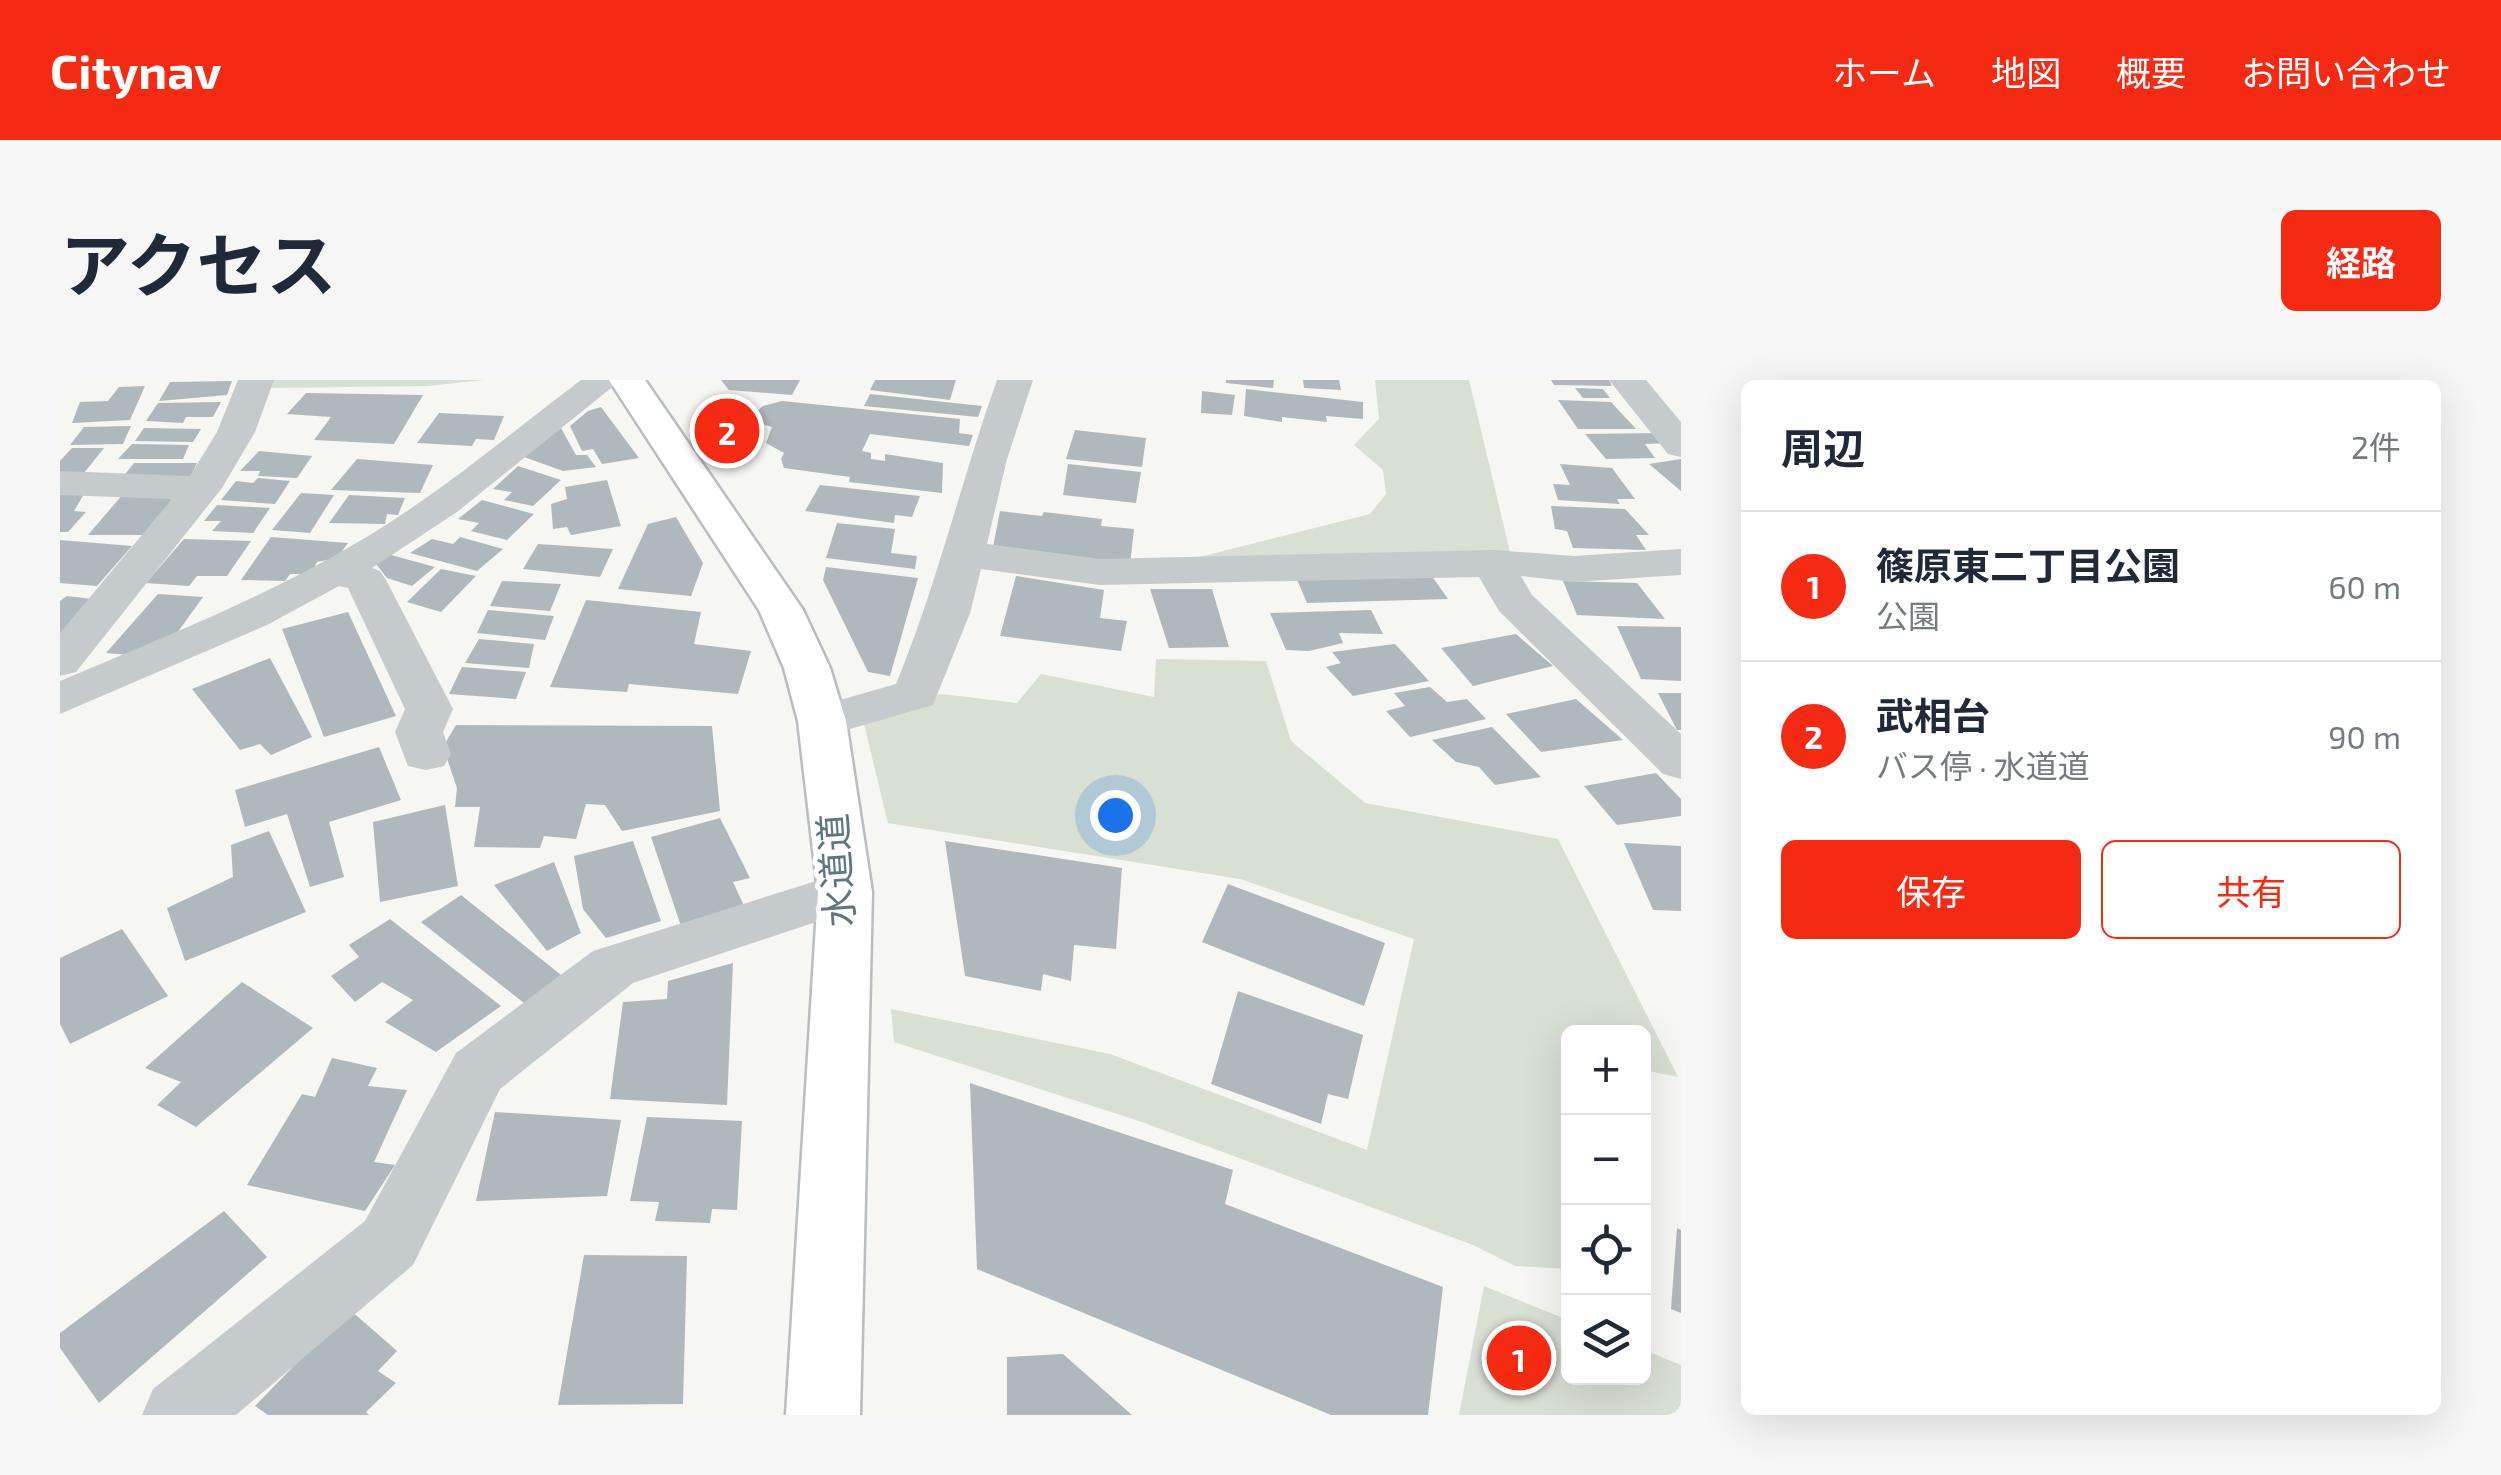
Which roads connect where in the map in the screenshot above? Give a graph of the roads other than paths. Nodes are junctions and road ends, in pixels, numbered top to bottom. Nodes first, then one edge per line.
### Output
1 (256, 380) edge
2 (604, 380) edge
3 (627, 380) edge
4 (1015, 380) edge
5 (1627, 380) edge
6 (1681, 446) edge
7 (60, 483) edge
8 (202, 488) junction
9 (964, 554) junction
10 (1681, 562) edge
11 (1493, 563) junction
12 (334, 571) junction
13 (70, 679) edge
14 (822, 721) junction
15 (426, 754) dead end
16 (1681, 762) edge
17 (845, 892) junction
18 (179, 1415) edge
19 (823, 1415) edge

1 - 8 street
2 - 12 street
3 - 14 main road, 水道道
4 - 9 street
5 - 6 street
7 - 8 street
8 - 13 street
9 - 11 street
9 - 14 street
10 - 11 street
11 - 16 street
12 - 13 street
12 - 15 street
14 - 17 main road, 水道道
17 - 18 street
17 - 19 main road, 水道道

